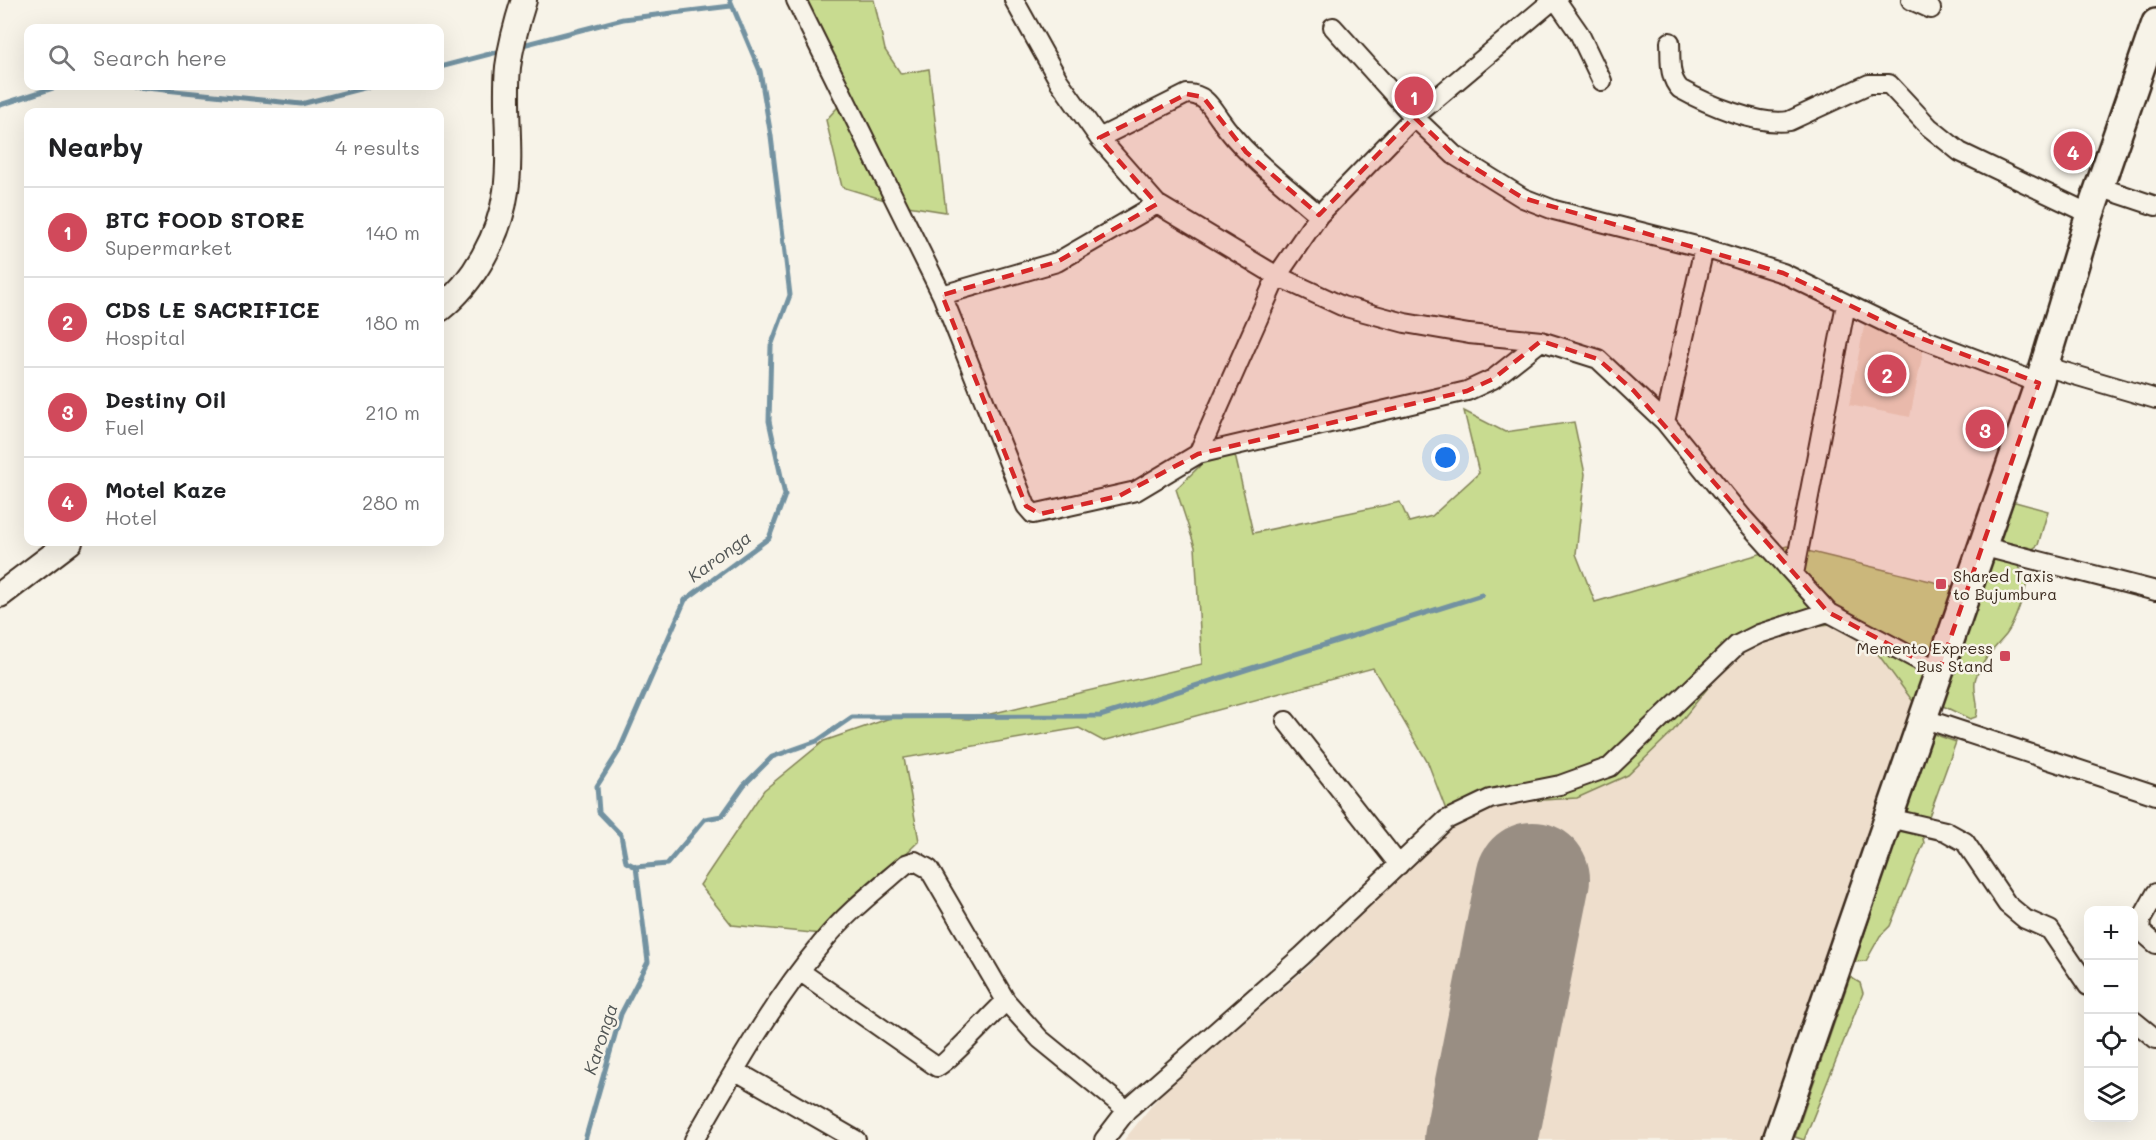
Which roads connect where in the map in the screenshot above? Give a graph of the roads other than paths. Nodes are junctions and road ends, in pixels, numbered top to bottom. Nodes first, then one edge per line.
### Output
1 (524, 0) edge
2 (796, 0) edge
3 (1014, 0) edge
4 (1554, 0) edge
5 (1911, 0) edge
6 (1931, 9) dead end
7 (2156, 23) edge
8 (1334, 27) dead end
9 (1670, 42) dead end
10 (1602, 81) dead end
11 (1414, 117) junction
12 (1099, 138) junction
13 (2099, 187) junction
14 (1157, 204) junction
15 (2156, 206) edge
16 (2090, 214) junction
17 (1319, 215) junction
18 (1704, 248) junction
19 (1277, 276) junction
20 (942, 295) junction
21 (444, 304) edge
22 (1846, 304) junction
23 (1541, 342) junction
24 (2041, 374) junction
25 (2156, 399) edge
26 (1665, 422) junction
27 (1197, 454) junction
28 (65, 546) edge
29 (1981, 546) junction
30 (1794, 574) junction
31 (2156, 591) edge
32 (0, 595) edge
33 (1828, 612) junction
34 (1939, 671) junction
35 (1922, 718) junction
36 (1286, 721) dead end
37 (2156, 795) edge
38 (1888, 818) junction
39 (1399, 865) junction
40 (2156, 892) edge
41 (2156, 944) edge
42 (801, 972) junction
43 (2084, 980) edge
44 (1006, 1001) junction
45 (2138, 1026) edge
46 (2156, 1039) edge
47 (736, 1071) junction
48 (1127, 1110) junction
49 (694, 1140) edge
50 (856, 1140) edge
51 (1104, 1140) edge
52 (1777, 1140) edge

1 - 21 street
2 - 20 street
3 - 12 street
4 - 10 street
4 - 11 street
5 - 6 street
7 - 13 main road
8 - 11 street
9 - 16 street
11 - 17 street
11 - 18 street
12 - 14 street
12 - 17 street
13 - 15 street
13 - 16 main road
14 - 19 street
14 - 20 street
16 - 24 main road
17 - 19 street
18 - 22 street
18 - 26 street
19 - 23 street
19 - 27 street
20 - 27 street
22 - 24 street
22 - 30 street
23 - 26 street
23 - 27 street
24 - 25 street
24 - 29 main road
26 - 30 street
28 - 32 street
29 - 31 street
29 - 34 main road
30 - 33 street
33 - 34 street
33 - 39 street
34 - 35 main road
35 - 37 street
35 - 38 main road
36 - 39 street
38 - 43 street
38 - 52 main road
39 - 48 street
40 - 41 street
42 - 44 street
42 - 44 street
42 - 47 street
44 - 48 street
45 - 46 street
47 - 49 street
47 - 50 street
48 - 51 street

